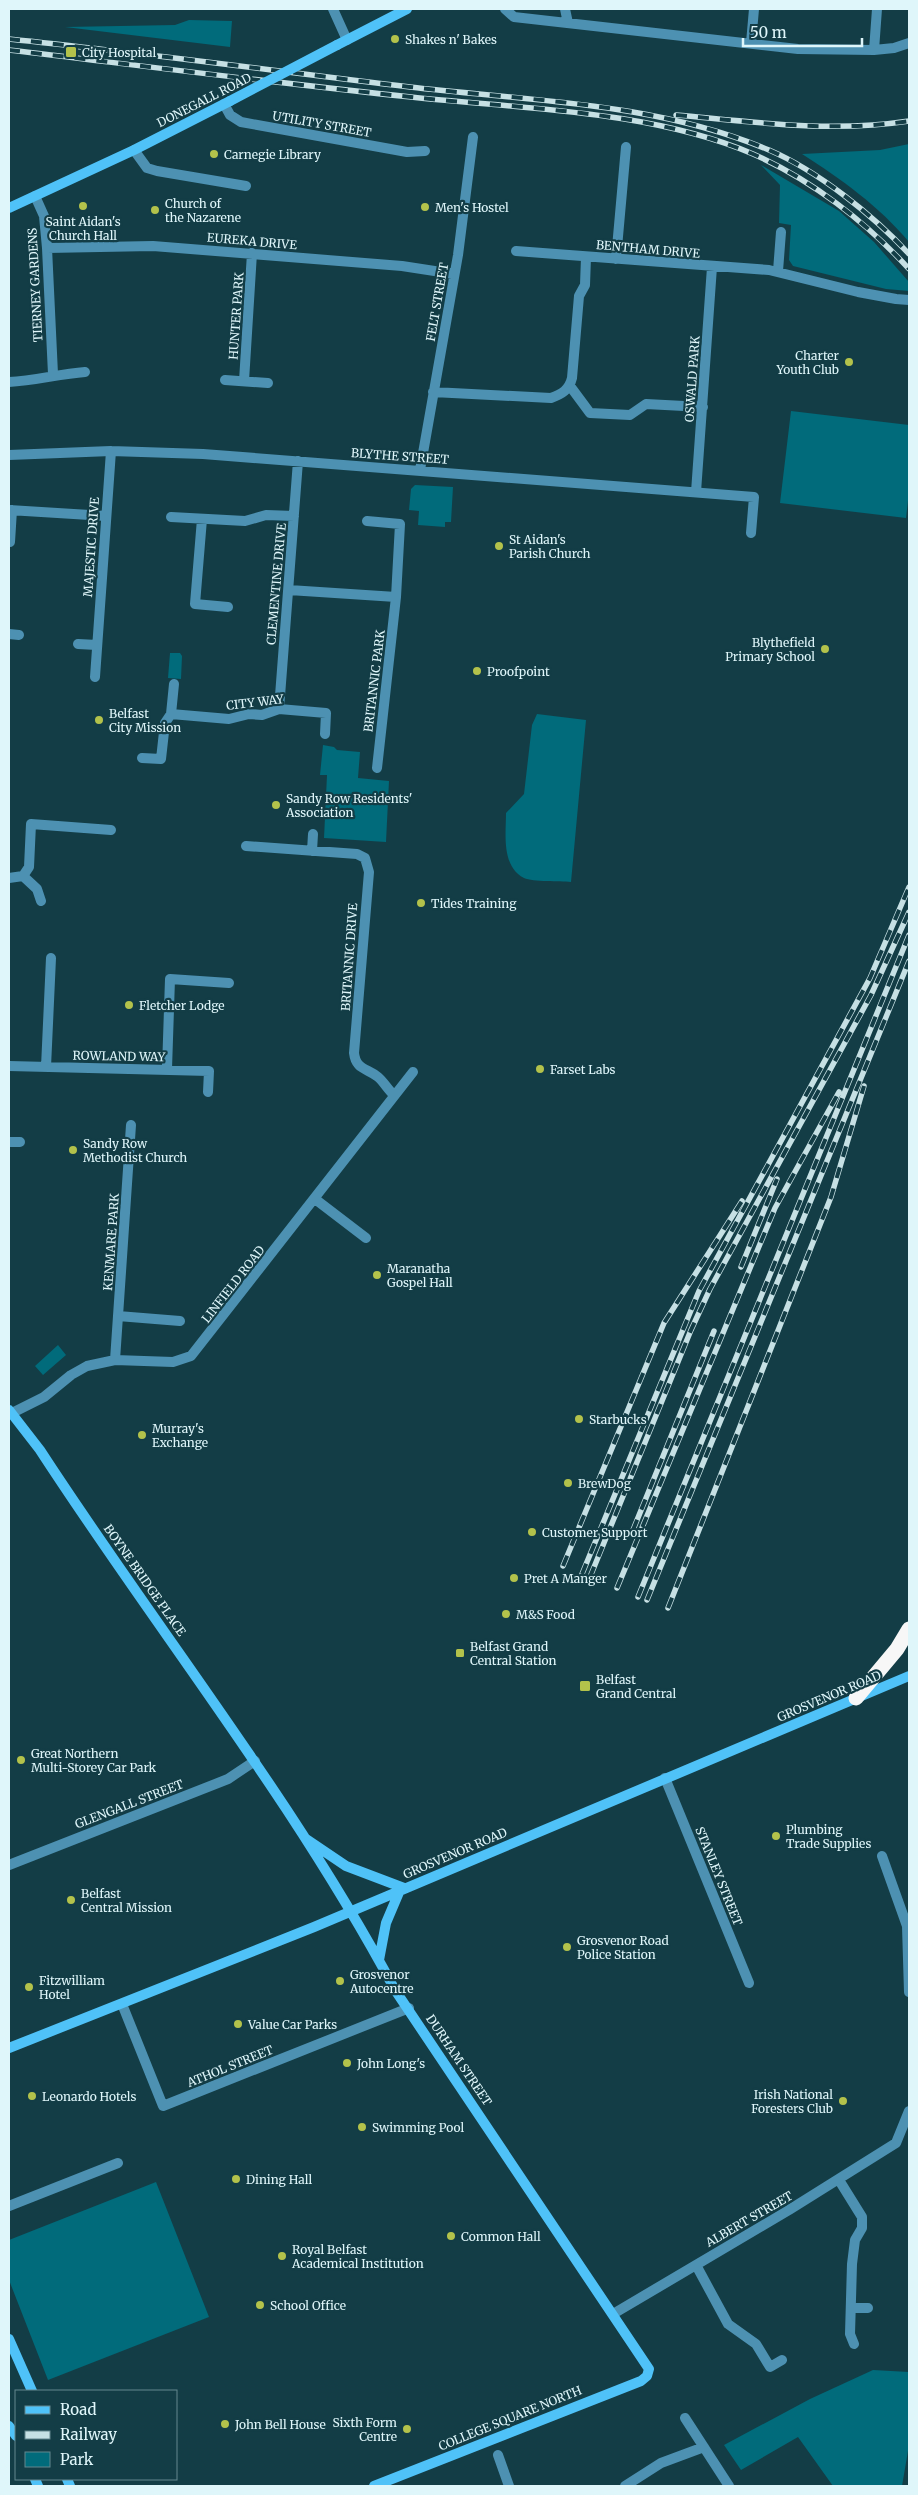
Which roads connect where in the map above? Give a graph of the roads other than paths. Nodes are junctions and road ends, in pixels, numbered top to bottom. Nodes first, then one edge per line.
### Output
1 (333, 9) edge
2 (408, 9) edge
3 (504, 9) edge
4 (565, 9) edge
5 (754, 9) edge
6 (877, 9) edge
7 (568, 23) junction
8 (347, 40) junction
9 (751, 43) junction
10 (909, 43) edge
11 (874, 50) junction
12 (227, 102) junction
13 (473, 137) dead end
14 (626, 147) dead end
15 (134, 150) junction
16 (425, 151) dead end
17 (246, 186) dead end
18 (35, 196) junction
19 (9, 208) edge
20 (781, 232) dead end
21 (47, 248) junction
22 (516, 251) dead end
23 (252, 253) junction
24 (586, 257) junction
25 (616, 259) junction
26 (712, 267) junction
27 (778, 271) junction
28 (454, 274) junction
29 (909, 300) edge
30 (85, 372) dead end
31 (53, 374) junction
32 (225, 380) dead end
33 (244, 381) junction
34 (9, 382) edge
35 (268, 383) dead end
36 (570, 386) junction
37 (433, 392) junction
38 (703, 407) junction
39 (111, 450) junction
40 (9, 456) edge
41 (298, 462) junction
42 (420, 470) junction
43 (696, 492) junction
44 (11, 510) edge
45 (106, 516) junction
46 (294, 516) junction
47 (171, 517) dead end
48 (202, 519) junction
49 (366, 521) dead end
50 (751, 533) dead end
51 (10, 542) dead end
52 (289, 590) junction
53 (396, 597) junction
54 (228, 608) dead end
55 (78, 644) dead end
56 (97, 645) junction
57 (95, 677) dead end
58 (174, 684) dead end
59 (279, 710) junction
60 (171, 714) junction
61 (325, 734) dead end
62 (142, 758) dead end
63 (376, 768) dead end
64 (111, 830) dead end
65 (313, 834) dead end
66 (246, 846) dead end
67 (312, 851) junction
68 (23, 876) junction
69 (9, 878) edge
70 (42, 901) dead end
71 (51, 958) dead end
72 (230, 983) dead end
73 (9, 1066) edge
74 (46, 1067) junction
75 (167, 1069) junction
76 (413, 1072) dead end
77 (208, 1092) dead end
78 (394, 1095) junction
79 (131, 1125) dead end
80 (9, 1142) edge
81 (20, 1142) dead end
82 (315, 1199) junction
83 (366, 1238) dead end
84 (118, 1316) junction
85 (180, 1320) dead end
86 (115, 1360) junction
87 (10, 1412) edge
88 (909, 1630) edge
89 (909, 1676) edge
90 (856, 1698) junction
91 (255, 1761) junction
92 (665, 1778) junction
93 (303, 1838) junction
94 (882, 1856) dead end
95 (9, 1865) edge
96 (402, 1889) junction
97 (350, 1911) junction
98 (379, 1960) junction
99 (750, 1983) dead end
100 (909, 1992) edge
101 (122, 2004) junction
102 (409, 2008) junction
103 (9, 2048) edge
104 (909, 2111) edge
105 (118, 2163) dead end
106 (839, 2180) junction
107 (9, 2206) edge
108 (696, 2265) junction
109 (852, 2308) junction
110 (868, 2308) dead end
111 (614, 2314) junction
112 (9, 2339) edge
113 (854, 2344) dead end
114 (782, 2360) dead end
115 (648, 2368) joint
116 (32, 2390) edge
117 (685, 2418) dead end
118 (704, 2447) junction
119 (498, 2455) dead end
120 (374, 2486) edge
121 (509, 2486) edge
122 (625, 2486) edge
123 (728, 2486) edge

1 - 8 street
2 - 8 main road, DONEGALL ROAD
3 - 7 street
4 - 7 street
5 - 9 street
6 - 11 street
7 - 9 street
8 - 12 main road, DONEGALL ROAD, bridge
9 - 11 street
10 - 11 street
12 - 15 main road, DONEGALL ROAD
12 - 16 street, UTILITY STREET
13 - 28 street, FELT STREET
14 - 25 street
15 - 17 street
15 - 18 main road, DONEGALL ROAD
18 - 19 main road, DONEGALL ROAD
18 - 21 street, TIERNEY GARDENS
20 - 27 street
21 - 23 street, EUREKA DRIVE
21 - 31 street, TIERNEY GARDENS
22 - 24 street, BENTHAM DRIVE
23 - 28 street, EUREKA DRIVE
23 - 33 street, HUNTER PARK
24 - 25 street, BENTHAM DRIVE
24 - 36 street
25 - 26 street, BENTHAM DRIVE
26 - 27 street, BENTHAM DRIVE
26 - 38 street, OSWALD PARK
27 - 29 street, BENTHAM DRIVE
28 - 37 street, FELT STREET
30 - 31 street
31 - 34 street
32 - 33 street
33 - 35 street
36 - 37 street
36 - 38 street
37 - 42 street, FELT STREET
38 - 43 street, OSWALD PARK
39 - 40 street, BLYTHE STREET
39 - 41 street, BLYTHE STREET
39 - 45 street, MAJESTIC DRIVE
41 - 42 street, BLYTHE STREET
41 - 46 street, CLEMENTINE DRIVE
42 - 43 street, BLYTHE STREET
43 - 50 street, BLYTHE STREET
44 - 45 street
44 - 51 street
45 - 56 street, MAJESTIC DRIVE
46 - 48 street
46 - 52 street, CLEMENTINE DRIVE
47 - 48 street
48 - 54 street
49 - 53 street, BRITANNIC PARK
52 - 53 street
52 - 59 street, CLEMENTINE DRIVE
53 - 63 street, BRITANNIC PARK
55 - 56 street
56 - 57 street, MAJESTIC DRIVE
58 - 60 street
59 - 60 street, CITY WAY
59 - 61 street, CITY WAY
60 - 62 street
64 - 68 street
65 - 67 street
66 - 67 street, BRITANNIC DRIVE
67 - 78 street, BRITANNIC DRIVE
68 - 69 street
68 - 70 street
71 - 74 street
72 - 75 street
73 - 74 street, ROWLAND WAY
74 - 75 street, ROWLAND WAY
75 - 77 street, ROWLAND WAY
76 - 78 street, LINFIELD ROAD
78 - 82 street, LINFIELD ROAD
79 - 84 street, KENMARE PARK
80 - 81 street
82 - 83 street
82 - 86 street, LINFIELD ROAD
84 - 85 street
84 - 86 street, KENMARE PARK
86 - 87 street, LINFIELD ROAD
87 - 91 main road, BOYNE BRIDGE PLACE
88 - 90 highway
89 - 90 main road, GROSVENOR ROAD
90 - 92 main road, GROSVENOR ROAD
91 - 93 main road, DURHAM STREET
91 - 95 street, GLENGALL STREET
92 - 96 main road, GROSVENOR ROAD
92 - 99 street, STANLEY STREET
93 - 96 main road
93 - 97 main road, DURHAM STREET
94 - 100 street
96 - 97 main road, GROSVENOR ROAD
96 - 98 main road
97 - 98 main road, DURHAM STREET
97 - 101 main road, GROSVENOR ROAD
98 - 102 main road, DURHAM STREET
101 - 102 street, ATHOL STREET
101 - 103 main road, GROSVENOR ROAD
102 - 111 main road, DURHAM STREET
104 - 106 street, ALBERT STREET
105 - 107 street
106 - 108 street, ALBERT STREET
106 - 109 street
108 - 111 street, ALBERT STREET
108 - 114 street
109 - 110 street
109 - 113 street
111 - 115 main road, DURHAM STREET
112 - 116 main road
115 - 120 main road, COLLEGE SQUARE NORTH
117 - 118 street
118 - 122 street
118 - 123 street
119 - 121 street

